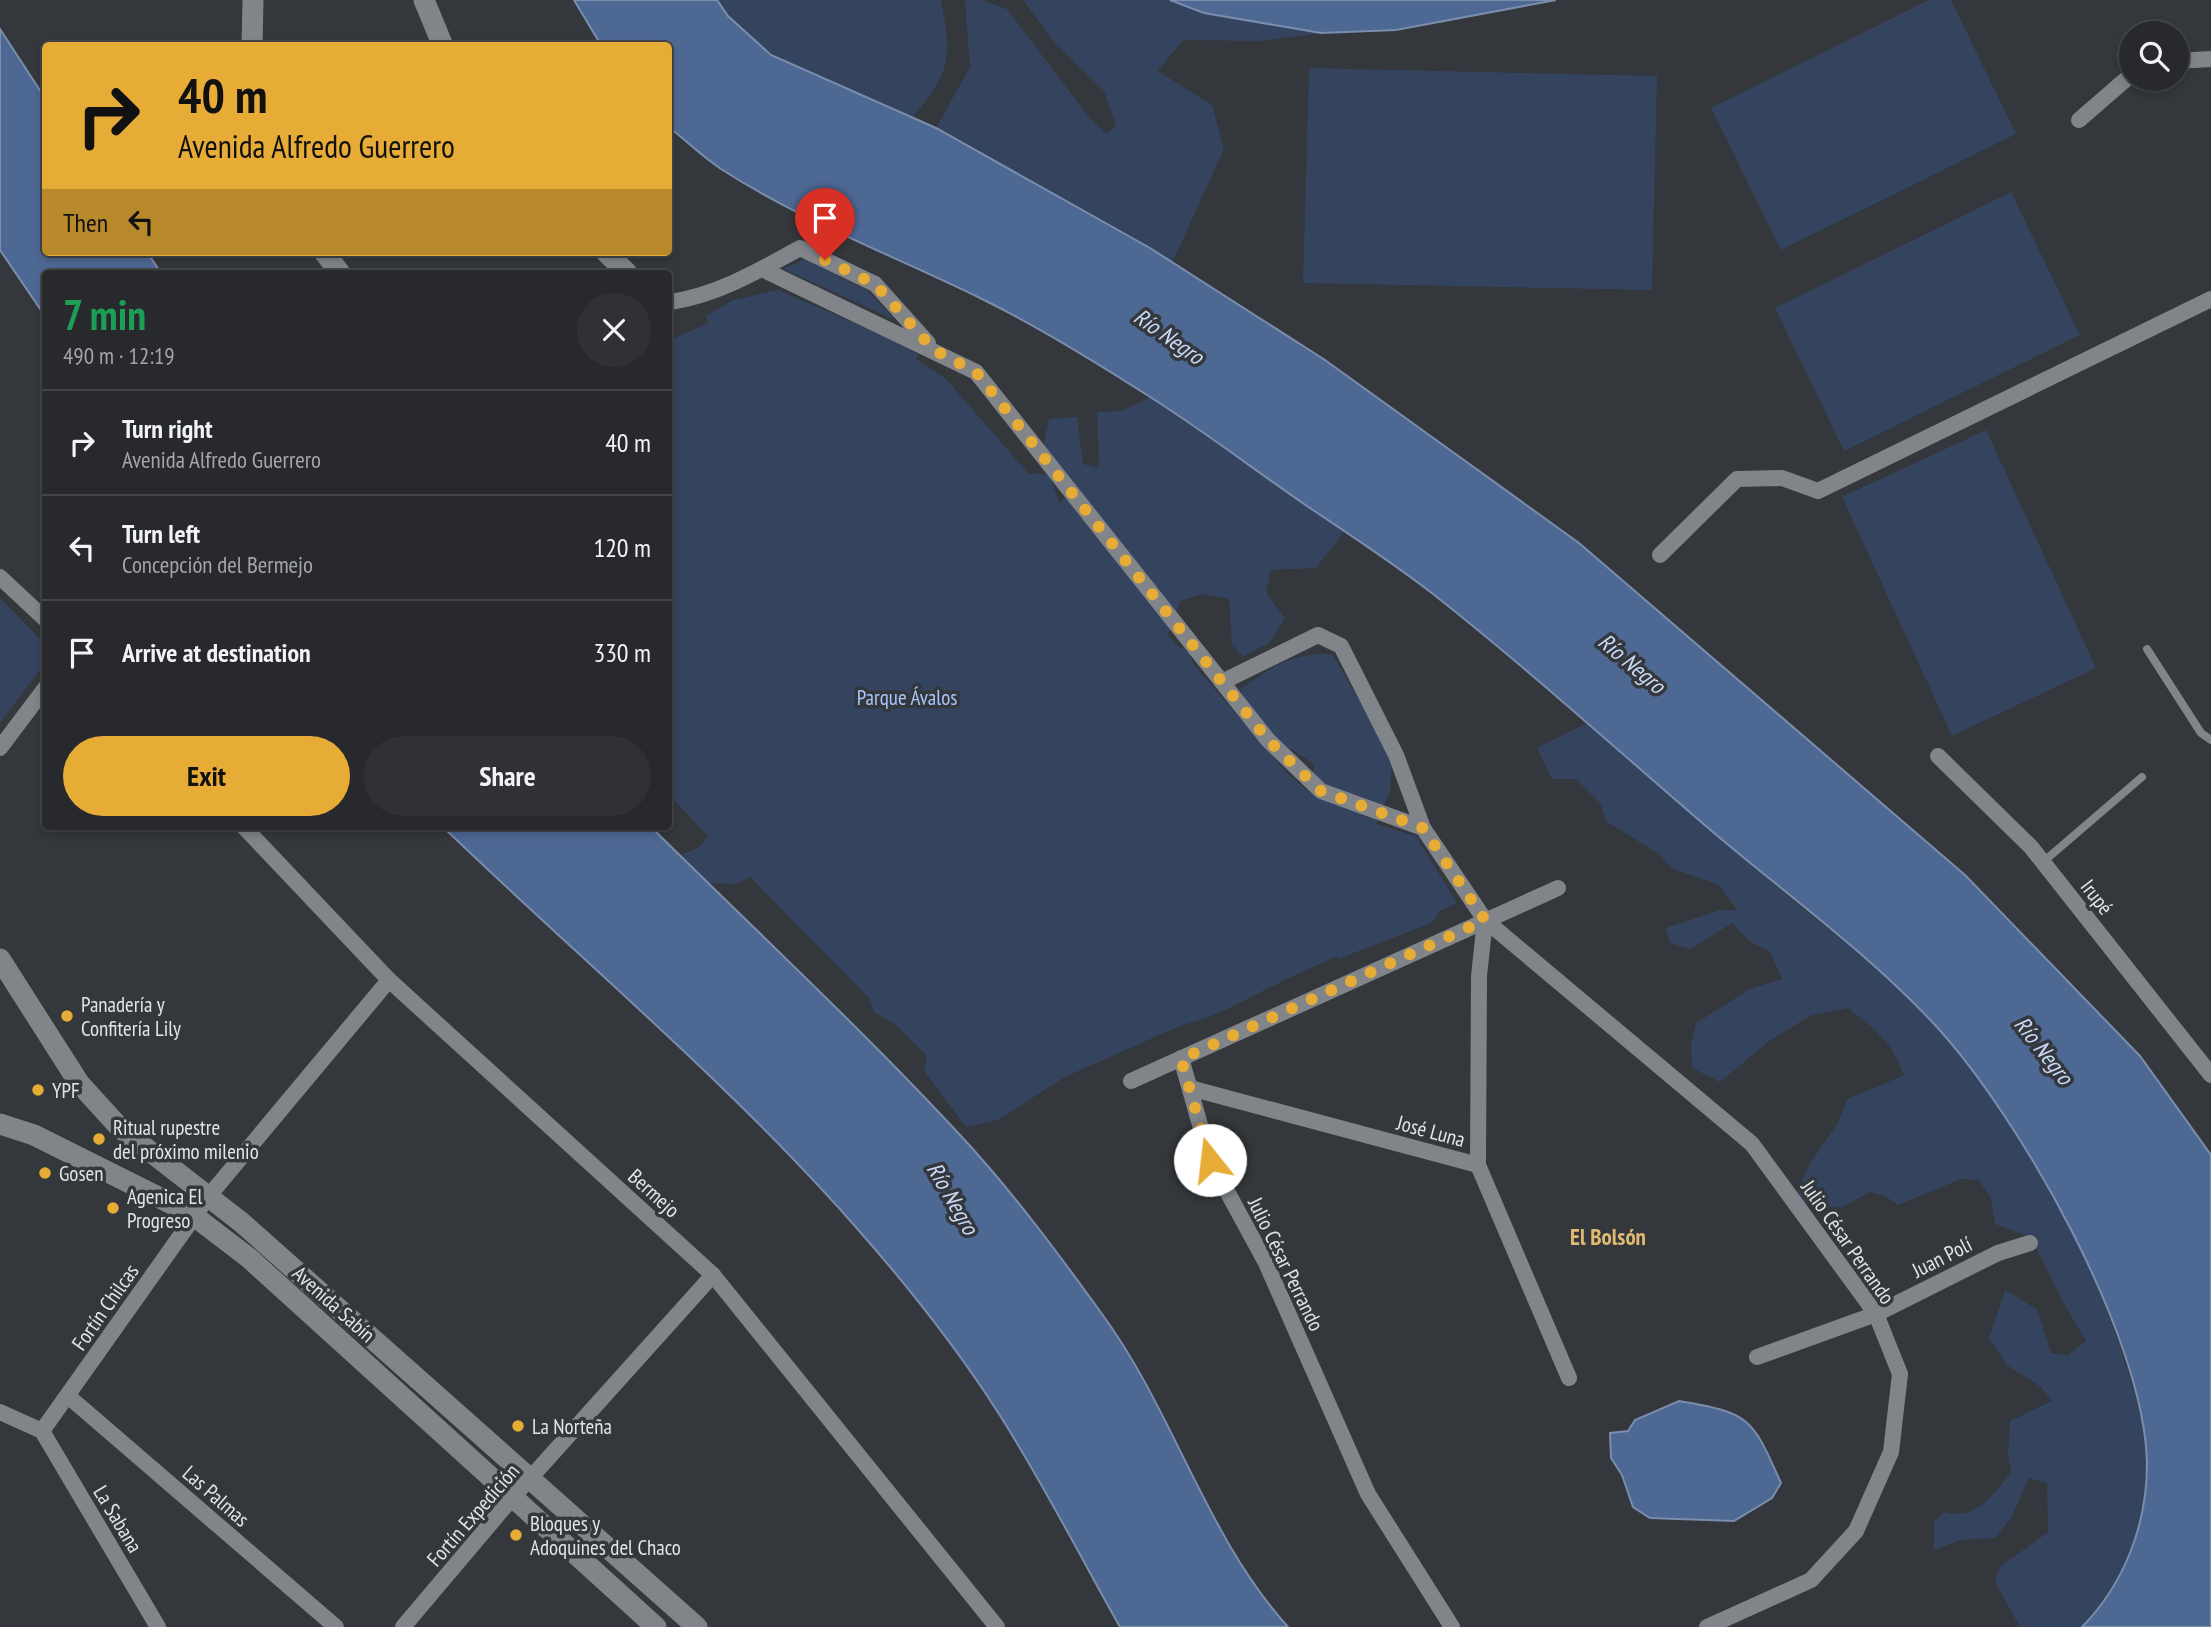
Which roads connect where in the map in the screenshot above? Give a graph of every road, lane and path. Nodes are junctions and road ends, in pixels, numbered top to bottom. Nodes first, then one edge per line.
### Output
1 (253, 0) edge
2 (424, 0) edge
3 (252, 42) edge
4 (441, 42) edge
5 (2211, 59) edge
6 (2189, 60) edge
7 (2119, 85) edge
8 (2079, 120) dead end
9 (327, 256) edge
10 (610, 256) edge
11 (762, 269) junction
12 (338, 270) edge
13 (624, 270) edge
14 (2211, 299) edge
15 (672, 302) edge
16 (934, 350) junction
17 (1660, 555) dead end
18 (0, 577) edge
19 (42, 616) edge
20 (2147, 649) dead end
21 (1223, 682) junction
22 (42, 692) edge
23 (2211, 740) edge
24 (0, 748) edge
25 (1938, 756) dead end
26 (2142, 777) dead end
27 (1423, 828) junction
28 (247, 830) edge
29 (2043, 862) junction
30 (1559, 888) dead end
31 (1485, 920) junction
32 (0, 959) edge
33 (390, 980) junction
34 (1181, 1059) junction
35 (2211, 1074) edge
36 (1131, 1081) dead end
37 (1190, 1088) junction
38 (0, 1124) edge
39 (1478, 1165) junction
40 (208, 1197) junction
41 (194, 1216) junction
42 (2030, 1243) dead end
43 (713, 1275) junction
44 (1876, 1314) junction
45 (1757, 1357) dead end
46 (1569, 1378) dead end
47 (68, 1396) junction
48 (0, 1412) edge
49 (42, 1431) junction
50 (532, 1480) junction
51 (514, 1499) junction
52 (158, 1627) edge
53 (337, 1627) edge
54 (404, 1627) edge
55 (656, 1627) edge
56 (697, 1627) edge
57 (997, 1627) edge
58 (1452, 1627) edge
59 (1707, 1627) edge

1 - 3 main road
2 - 4 main road
5 - 6 street
7 - 8 street
9 - 12 main road
10 - 13 main road
11 - 15 street
11 - 16 street
11 - 16 street
14 - 17 street
16 - 21 street
18 - 19 street
20 - 23 lane
21 - 27 street
21 - 27 street, Julio César Perrando
22 - 24 street
25 - 29 street, Irupé
26 - 29 lane
27 - 31 street, Julio César Perrando
28 - 33 street, Bermejo
29 - 35 street, Irupé
30 - 31 street
31 - 34 street
31 - 39 street
31 - 44 street, Julio César Perrando
32 - 40 main road, Avenida Sabín
33 - 40 street, Fortín Chilcas
33 - 43 street, Bermejo
34 - 36 street
34 - 37 street, Julio César Perrando
37 - 39 street, José Luna
37 - 58 street, Julio César Perrando
38 - 41 main road, Avenida Sabín
39 - 46 street, José Luna
40 - 41 street, Fortín Chilcas
40 - 50 main road, Avenida Sabín
41 - 47 street, Fortín Chilcas
41 - 51 main road, Avenida Sabín
42 - 44 street, Juan Polí
43 - 50 street, Fortín Expedición
43 - 57 street, Bermejo
44 - 45 street, Juan Polí
44 - 59 street, Julio César Perrando
47 - 49 street, Fortín Chilcas
47 - 53 street, Las Palmas
48 - 49 street
49 - 52 street, La Sabana
50 - 51 street, Fortín Expedición
50 - 56 main road, Avenida Sabín
51 - 54 street, Fortín Expedición
51 - 55 main road, Avenida Sabín

